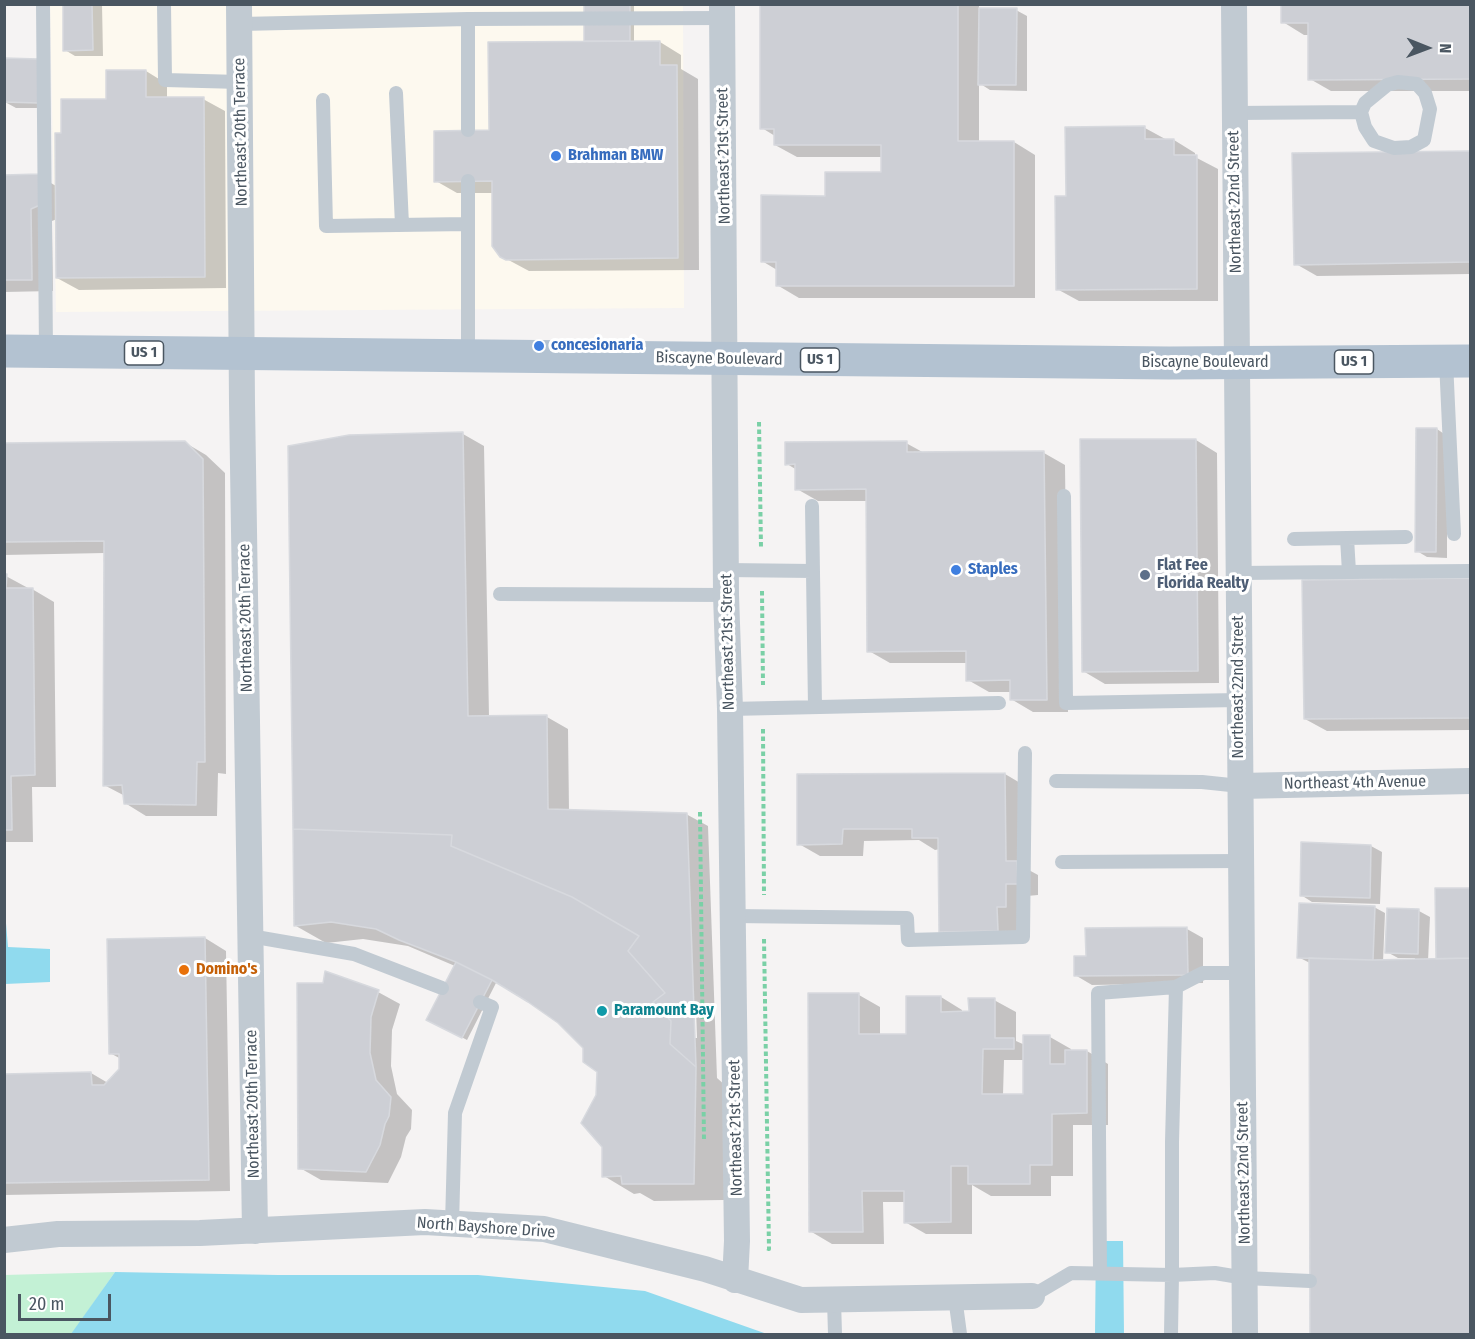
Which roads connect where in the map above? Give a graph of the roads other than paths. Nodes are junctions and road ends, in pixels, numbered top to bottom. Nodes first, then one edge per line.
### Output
1 (43, 4) edge
2 (164, 4) edge
3 (1233, 4) edge
4 (722, 11) edge
5 (240, 14) edge
6 (468, 19) junction
7 (240, 82) junction
8 (396, 93) dead end
9 (324, 100) dead end
10 (1361, 112) junction
11 (1235, 113) junction
12 (468, 130) dead end
13 (468, 181) dead end
14 (468, 224) junction
15 (402, 225) junction
16 (4, 351) edge
17 (46, 352) junction
18 (242, 355) junction
19 (468, 357) junction
20 (725, 359) junction
21 (1458, 361) edge
22 (1238, 363) junction
23 (1064, 496) dead end
24 (812, 506) dead end
25 (1454, 534) dead end
26 (1406, 537) dead end
27 (1347, 538) junction
28 (1294, 539) dead end
29 (726, 570) junction
30 (813, 570) junction
31 (1470, 571) edge
32 (1349, 572) junction
33 (1239, 573) junction
34 (500, 594) dead end
35 (726, 595) junction
36 (1239, 700) junction
37 (999, 703) dead end
38 (815, 707) junction
39 (730, 709) junction
40 (1025, 753) dead end
41 (1056, 781) dead end
42 (1470, 781) edge
43 (1240, 786) junction
44 (1241, 861) junction
45 (1062, 862) dead end
46 (733, 916) junction
47 (250, 936) junction
48 (1242, 974) junction
49 (1176, 987) junction
50 (442, 988) dead end
51 (480, 1002) dead end
52 (452, 1224) junction
53 (255, 1231) junction
54 (4, 1240) edge
55 (1100, 1273) junction
56 (1172, 1275) junction
57 (1245, 1278) junction
58 (735, 1280) junction
59 (1310, 1281) dead end
60 (1032, 1296) joint
61 (955, 1297) junction
62 (834, 1299) junction
63 (835, 1335) edge
64 (960, 1335) edge
65 (1171, 1335) edge
66 (1245, 1335) edge

1 - 17 lane
2 - 7 lane
3 - 11 street, Northeast 22nd Street
4 - 6 lane
4 - 20 street, Northeast 21st Street
5 - 6 lane
5 - 7 street, Northeast 20th Terrace
6 - 12 lane
7 - 18 street, Northeast 20th Terrace
8 - 15 lane
9 - 15 lane
10 - 10 lane
10 - 11 lane
11 - 22 street, Northeast 22nd Street
13 - 14 lane
14 - 15 lane
14 - 19 lane
16 - 17 main road, Biscayne Boulevard / US 1
17 - 18 main road, Biscayne Boulevard / US 1
18 - 19 main road, Biscayne Boulevard / US 1
18 - 47 street, Northeast 20th Terrace
19 - 20 main road, Biscayne Boulevard / US 1
20 - 22 main road, Biscayne Boulevard / US 1
20 - 29 street, Northeast 21st Street
21 - 22 main road, Biscayne Boulevard / US 1
21 - 25 lane
22 - 33 street, Northeast 22nd Street
23 - 36 lane
24 - 30 lane
26 - 27 lane
27 - 28 lane
27 - 32 lane
29 - 30 lane
29 - 35 street, Northeast 21st Street
30 - 38 lane
31 - 32 lane
32 - 33 lane
33 - 36 street, Northeast 22nd Street
34 - 35 lane
35 - 39 street, Northeast 21st Street
36 - 43 street, Northeast 22nd Street
37 - 38 lane
38 - 39 lane
39 - 46 street, Northeast 21st Street
40 - 46 lane
41 - 43 lane
42 - 43 street, Northeast 4th Avenue
43 - 44 street, Northeast 22nd Street
44 - 45 lane
44 - 48 street, Northeast 22nd Street
46 - 58 street, Northeast 21st Street
47 - 50 lane
47 - 53 street, Northeast 20th Terrace
48 - 49 lane
48 - 57 street, Northeast 22nd Street
49 - 55 lane
49 - 56 lane
51 - 52 lane
52 - 53 street, North Bayshore Drive
52 - 58 street, North Bayshore Drive
53 - 54 street, North Bayshore Drive
55 - 56 lane
55 - 60 lane
56 - 57 lane
56 - 65 lane
57 - 59 lane
57 - 66 street, Northeast 22nd Street
58 - 62 street, North Bayshore Drive
60 - 61 street, North Bayshore Drive
61 - 62 street, North Bayshore Drive
61 - 64 lane
62 - 63 lane

